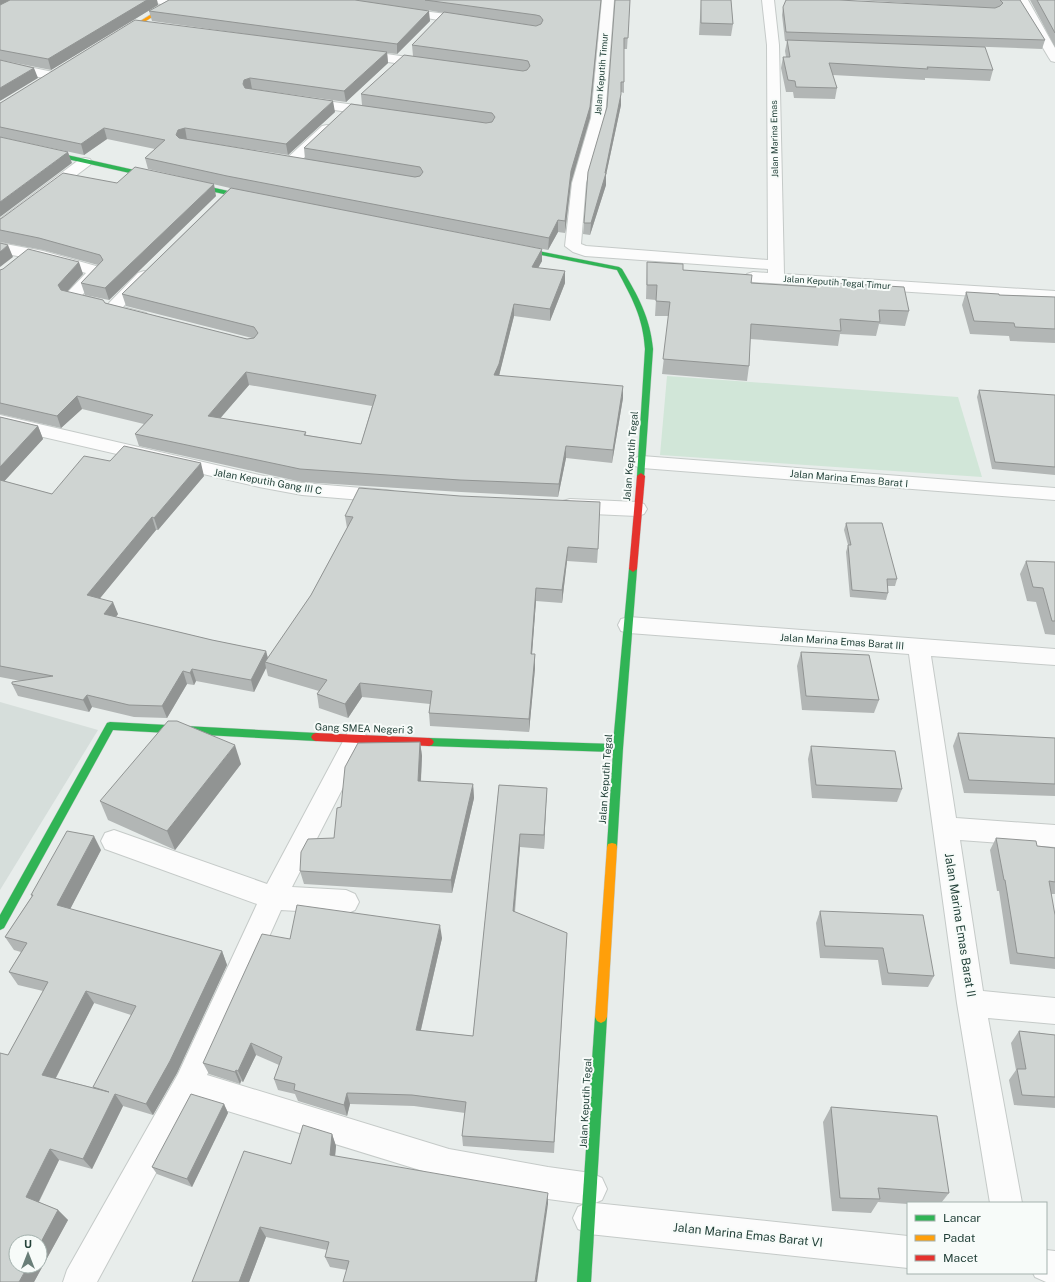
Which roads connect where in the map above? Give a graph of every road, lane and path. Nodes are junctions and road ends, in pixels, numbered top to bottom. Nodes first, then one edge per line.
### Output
1 (154, 0) edge
2 (771, 0) edge
3 (1022, 0) edge
4 (175, 1) edge
5 (603, 2) edge
6 (387, 9) edge
7 (442, 17) junction
8 (481, 22) edge
9 (137, 25) junction
10 (155, 28) edge
11 (432, 28) edge
12 (1049, 38) edge
13 (111, 41) edge
14 (773, 45) junction
15 (788, 46) edge
16 (412, 50) edge
17 (348, 53) edge
18 (1055, 58) edge
19 (401, 60) junction
20 (0, 65) edge
21 (439, 65) edge
22 (387, 73) edge
23 (56, 74) joint
24 (39, 84) edge
25 (363, 96) edge
26 (290, 99) edge
27 (350, 108) junction
28 (388, 114) edge
29 (0, 142) edge
30 (276, 160) edge
31 (85, 162) junction
32 (290, 162) junction
33 (306, 165) edge
34 (266, 201) edge
35 (0, 226) edge
36 (506, 247) edge
37 (0, 248) edge
38 (28, 254) junction
39 (612, 254) junction
40 (156, 264) edge
41 (11, 267) edge
42 (632, 270) junction
43 (776, 272) junction
44 (1055, 296) edge
45 (115, 308) junction
46 (154, 320) edge
47 (0, 421) edge
48 (642, 462) junction
49 (1055, 494) edge
50 (406, 497) edge
51 (554, 505) edge
52 (637, 509) junction
53 (629, 625) junction
54 (919, 647) junction
55 (1055, 657) edge
56 (356, 739) junction
57 (618, 748) junction
58 (945, 828) junction
59 (1055, 836) edge
60 (114, 841) dead end
61 (273, 898) junction
62 (346, 902) dead end
63 (0, 925) edge
64 (971, 1003) junction
65 (1055, 1012) edge
66 (188, 1084) junction
67 (1006, 1202) edge
68 (590, 1203) junction
69 (907, 1252) edge
70 (79, 1282) edge
71 (584, 1282) edge

1 - 4 street
2 - 14 street, Jalan Marina Emas
3 - 12 street
4 - 9 main road
5 - 39 street, Jalan Keputih Timur
6 - 7 street
7 - 8 street
7 - 11 street
9 - 10 street
9 - 13 main road
12 - 18 street
14 - 15 street
14 - 43 street, Jalan Marina Emas
16 - 19 street
17 - 19 street
19 - 21 street
19 - 22 street
20 - 23 street
23 - 24 main road
25 - 27 street
26 - 27 street
27 - 28 street
27 - 32 street
29 - 31 main road
30 - 32 street
31 - 34 main road
31 - 35 street
32 - 33 street
36 - 42 main road
37 - 38 street
38 - 41 street
38 - 45 street
39 - 42 street
39 - 43 street
40 - 45 street
42 - 43 street, Jalan Keputih Tegal Timur
42 - 48 main road, Jalan Keputih Tegal
43 - 44 street, Jalan Keputih Tegal Timur
45 - 46 street
47 - 50 street, Jalan Keputih Gang III C
48 - 49 street, Jalan Marina Emas Barat I
48 - 52 main road, Jalan Keputih Tegal
51 - 52 street
52 - 53 main road, Jalan Keputih Tegal
53 - 54 street, Jalan Marina Emas Barat III
53 - 57 main road, Jalan Keputih Tegal
54 - 55 street, Jalan Marina Emas Barat III
54 - 58 street, Jalan Marina Emas Barat II
56 - 57 main road, Gang SMEA Negeri 3
56 - 61 street
56 - 63 main road, Gang SMEA Negeri 3
57 - 68 main road, Jalan Keputih Tegal
58 - 59 street
58 - 64 street, Jalan Marina Emas Barat II
60 - 61 street
61 - 62 street
61 - 66 street
64 - 65 street
64 - 67 street, Jalan Marina Emas Barat II
66 - 68 street, Jalan Marina Emas Barat VI
66 - 70 street
68 - 69 street, Jalan Marina Emas Barat VI
68 - 71 main road, Jalan Keputih Tegal

